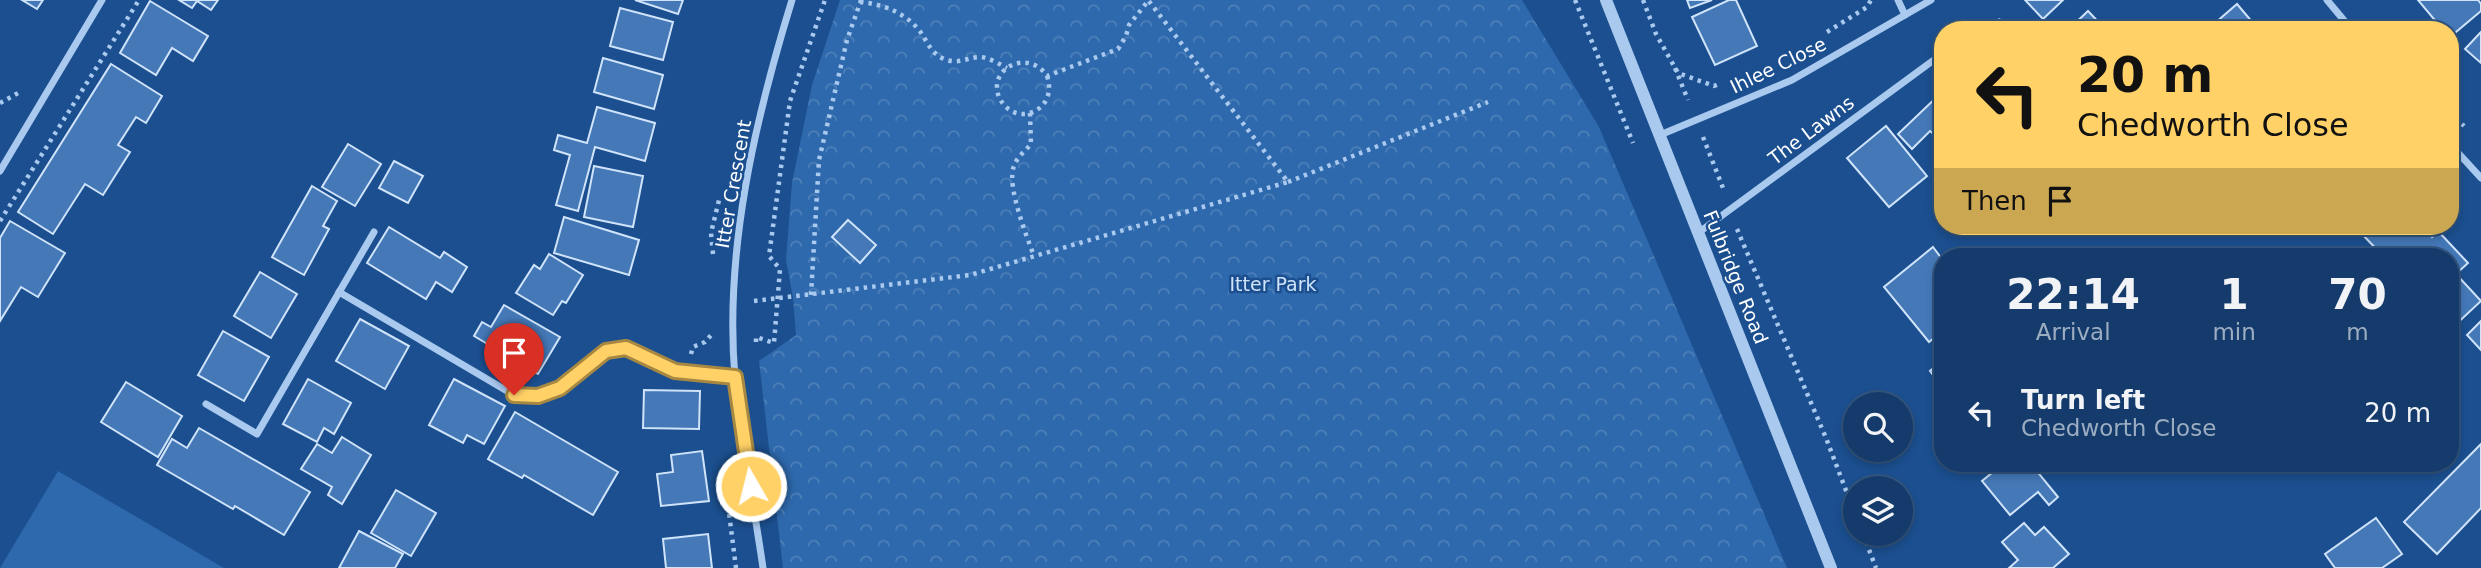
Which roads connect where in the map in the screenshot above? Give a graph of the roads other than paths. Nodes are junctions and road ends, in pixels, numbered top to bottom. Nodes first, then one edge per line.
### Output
1 (102, 0) edge
2 (792, 0) edge
3 (1606, 0) edge
4 (1898, 0) edge
5 (1931, 0) edge
6 (2327, 0) edge
7 (1905, 15) junction
8 (2345, 21) edge
9 (1934, 60) edge
10 (1660, 135) junction
11 (2459, 154) edge
12 (0, 171) edge
13 (2481, 178) edge
14 (374, 232) dead end
15 (1698, 233) junction
16 (339, 292) junction
17 (735, 377) junction
18 (206, 404) dead end
19 (763, 568) edge
20 (1831, 568) edge

1 - 12 street
2 - 17 street, Itter Crescent
3 - 10 street, Fulbridge Road
4 - 7 street
5 - 7 street, Ihlee Close
6 - 8 street
7 - 10 street, Ihlee Close
9 - 15 street, The Lawns
10 - 15 street, Fulbridge Road
11 - 13 street
14 - 16 street
15 - 20 street, Fulbridge Road
16 - 17 street
16 - 18 street
17 - 19 street, Itter Crescent

